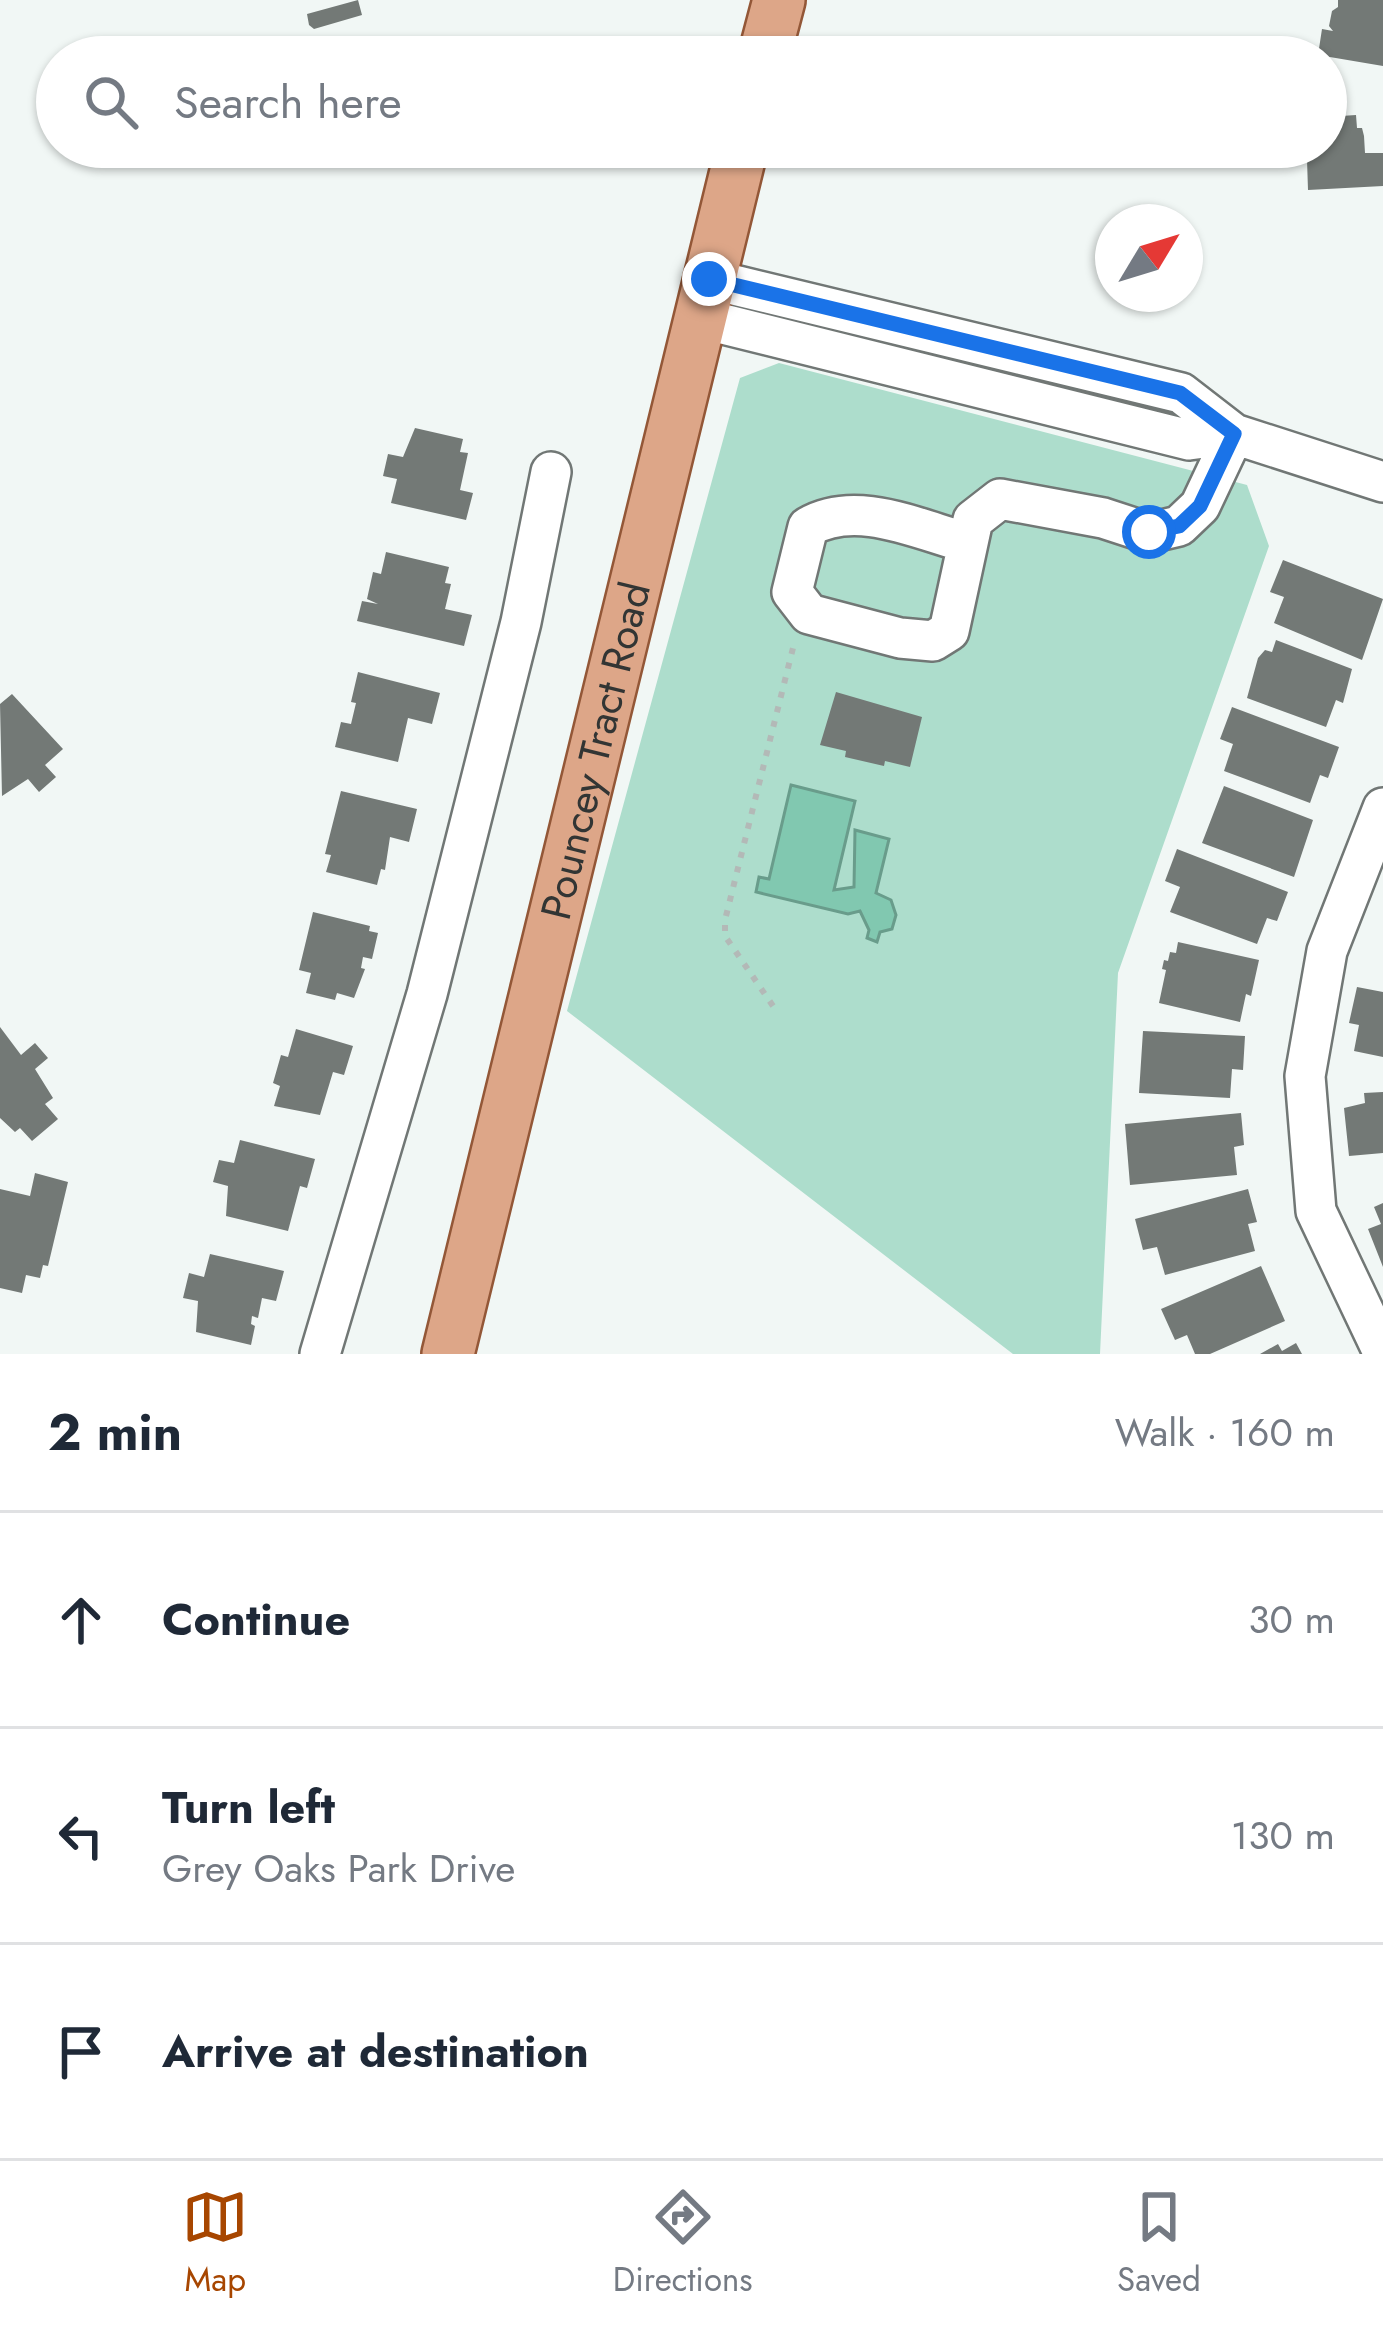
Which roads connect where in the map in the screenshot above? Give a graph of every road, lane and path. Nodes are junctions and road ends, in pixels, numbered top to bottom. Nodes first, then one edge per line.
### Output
1 (778, 0) edge
2 (769, 36) edge
3 (737, 168) edge
4 (704, 298) junction
5 (1234, 434) junction
6 (551, 472) dead end
7 (1383, 482) edge
8 (968, 542) junction
9 (804, 607) junction
10 (1383, 808) edge
11 (772, 1006) dead end
12 (1383, 1352) edge
13 (320, 1354) edge
14 (448, 1354) edge

1 - 2 main road
3 - 4 main road, Pouncey Tract Road
4 - 5 street
4 - 14 main road, Pouncey Tract Road
5 - 7 street
5 - 8 street
6 - 13 street
8 - 9 street
8 - 9 street
9 - 11 path
10 - 12 street

